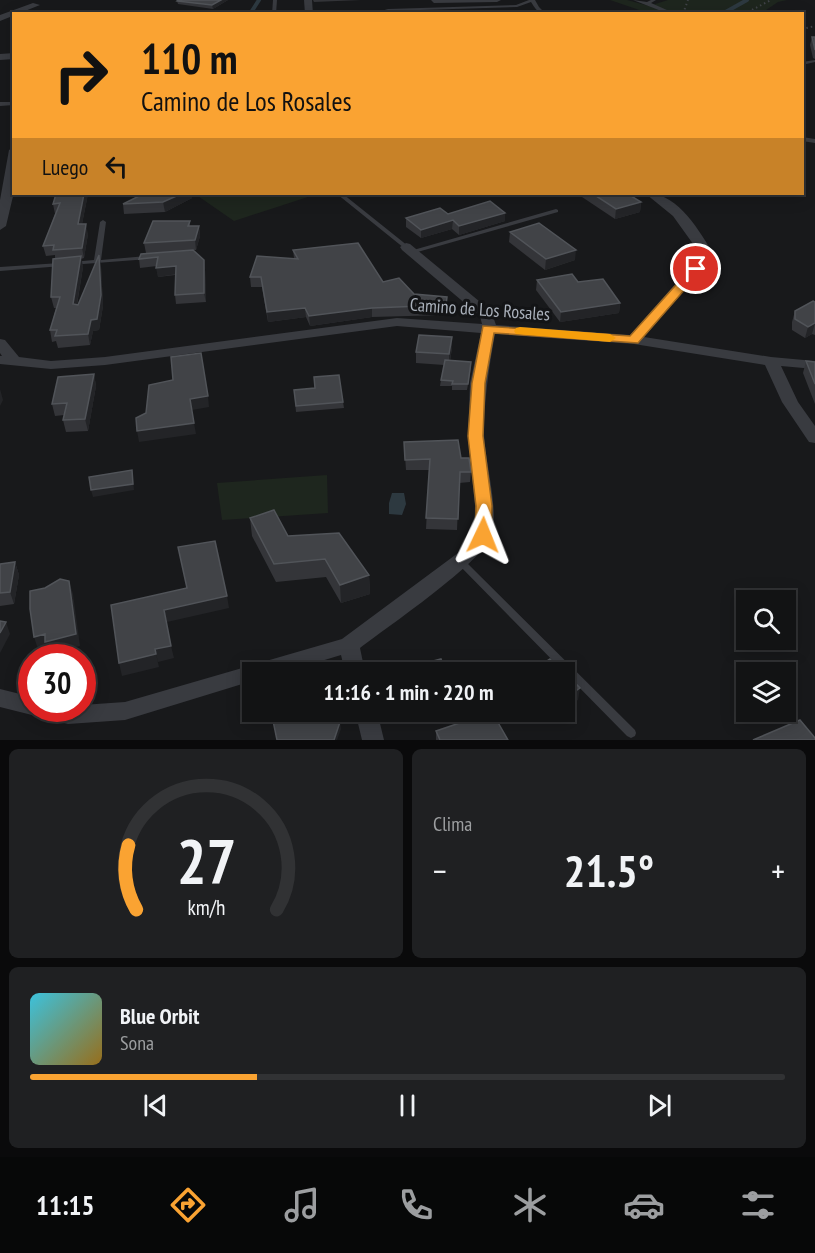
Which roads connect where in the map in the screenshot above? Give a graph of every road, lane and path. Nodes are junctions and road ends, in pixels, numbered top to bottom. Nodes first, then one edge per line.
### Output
1 (511, 0) edge
2 (532, 0) edge
3 (635, 0) edge
4 (654, 0) edge
5 (771, 0) edge
6 (434, 1) edge
7 (497, 1) edge
8 (647, 3) junction
9 (35, 6) edge
10 (516, 7) junction
11 (18, 12) edge
12 (380, 12) edge
13 (543, 12) edge
14 (669, 12) edge
15 (748, 12) edge
16 (12, 168) edge
17 (341, 195) edge
18 (654, 195) edge
19 (556, 211) dead end
20 (103, 222) dead end
21 (0, 226) edge
22 (409, 250) junction
23 (154, 258) edge
24 (97, 262) junction
25 (0, 270) edge
26 (488, 328) junction
27 (634, 340) junction
28 (0, 343) edge
29 (7, 361) edge
30 (771, 361) junction
31 (815, 364) edge
32 (815, 438) edge
33 (461, 562) junction
34 (349, 645) junction
35 (291, 662) edge
36 (353, 662) edge
37 (242, 677) edge
38 (0, 698) edge
39 (18, 702) edge
40 (96, 713) edge
41 (369, 722) edge
42 (631, 733) dead end
43 (373, 740) edge

1 - 10 lane
2 - 10 lane
2 - 13 lane
3 - 8 lane
4 - 8 lane
5 - 15 path
6 - 7 street
8 - 14 lane
9 - 11 street
10 - 12 lane
16 - 21 street
17 - 22 lane
18 - 27 street
19 - 22 lane
20 - 24 lane
22 - 26 street
23 - 24 lane
24 - 25 lane
26 - 27 street, Camino de Los Rosales
26 - 29 street, Camino de Los Rosales
26 - 33 street
27 - 30 street, Camino de Los Rosales
28 - 29 street
30 - 31 street, Camino de Los Rosales
30 - 32 street
33 - 34 street
33 - 42 lane
34 - 35 street
34 - 36 street
37 - 40 street
38 - 39 street
41 - 43 street

